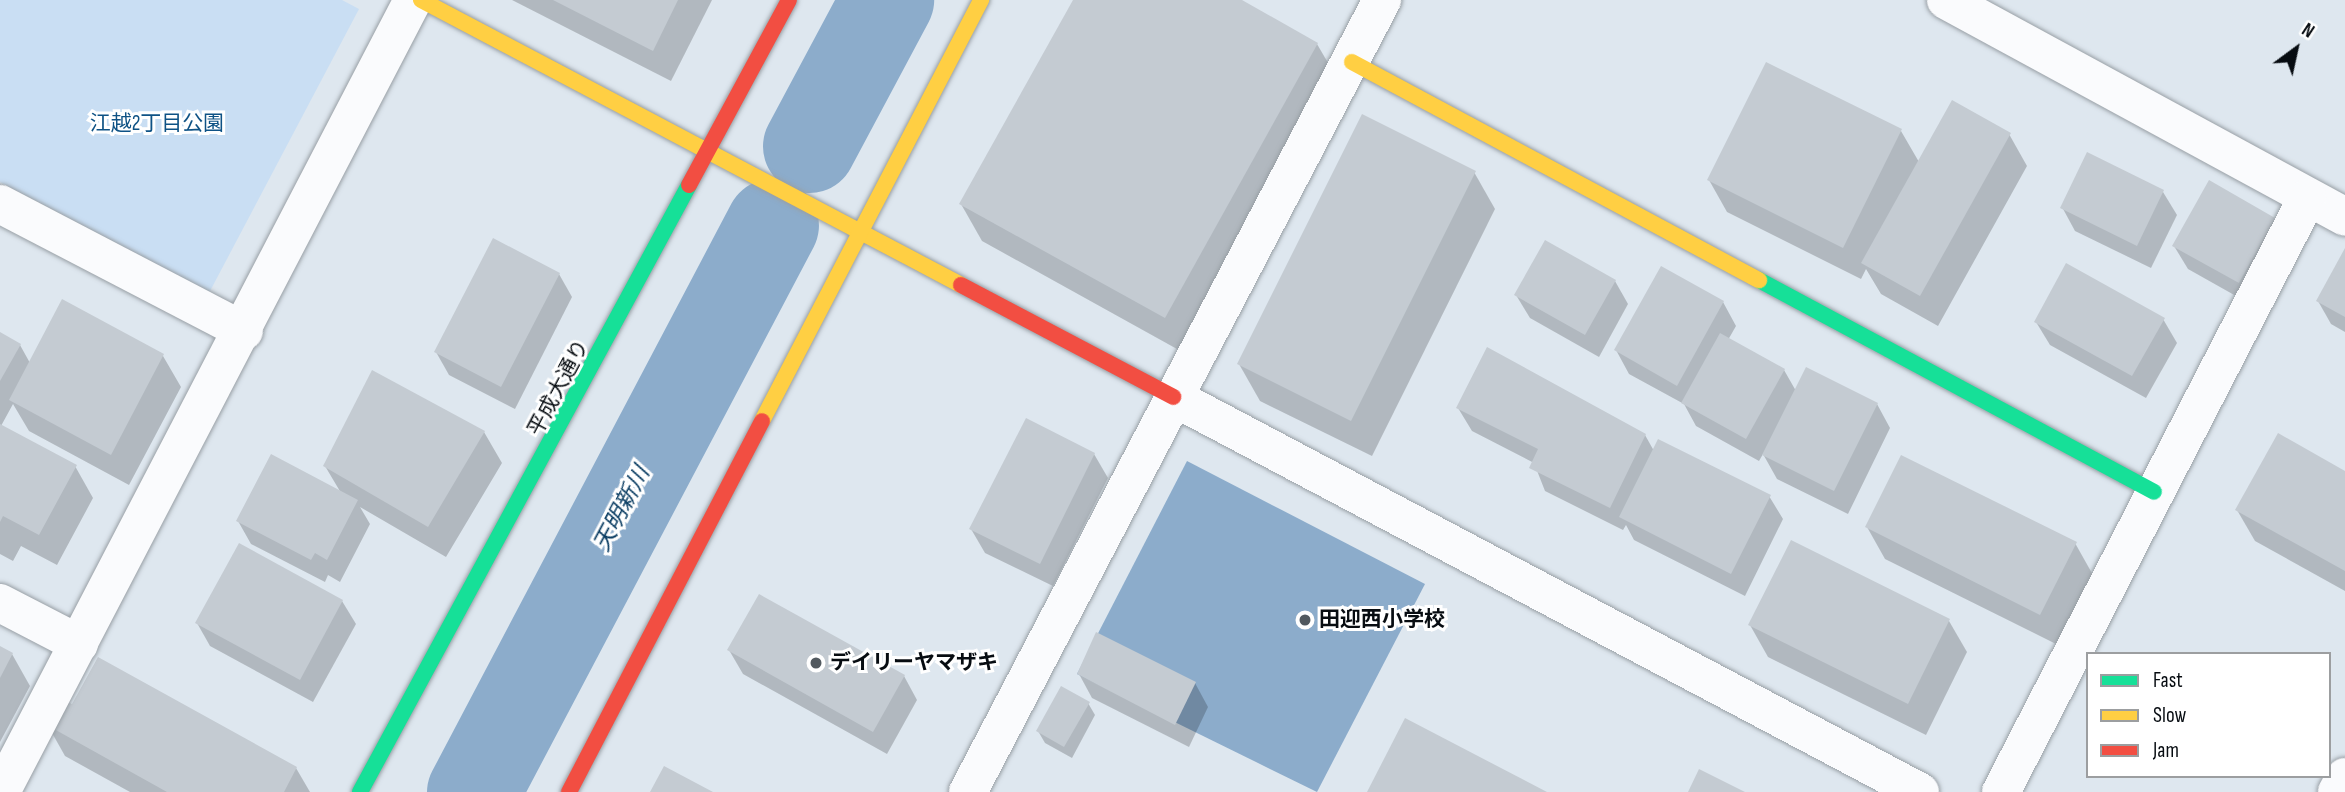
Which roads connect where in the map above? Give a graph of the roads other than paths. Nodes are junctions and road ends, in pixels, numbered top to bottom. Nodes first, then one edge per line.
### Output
1 (413, 0) edge
2 (421, 0) edge
3 (789, 0) edge
4 (981, 0) edge
5 (1382, 0) edge
6 (1946, 0) edge
7 (1352, 62) junction
8 (710, 151) junction
9 (2307, 198) junction
10 (0, 204) edge
11 (2345, 217) edge
12 (862, 231) junction
13 (244, 331) junction
14 (1173, 397) junction
15 (2154, 492) junction
16 (0, 603) edge
17 (79, 644) junction
18 (2345, 777) edge
19 (1, 792) edge
20 (360, 792) edge
21 (569, 792) edge
22 (968, 792) edge
23 (1920, 792) edge
24 (2001, 792) edge
25 (2337, 792) edge

1 - 13 street
2 - 8 street
3 - 8 street, 平成大通り
4 - 12 street
5 - 7 street
6 - 9 street
7 - 14 street
7 - 15 street
8 - 12 street
8 - 20 street, 平成大通り
9 - 11 street
9 - 15 street
10 - 13 street
12 - 14 street
12 - 21 street
13 - 17 street
14 - 22 street
14 - 23 street
15 - 24 street
16 - 17 street
17 - 19 street
18 - 25 street

